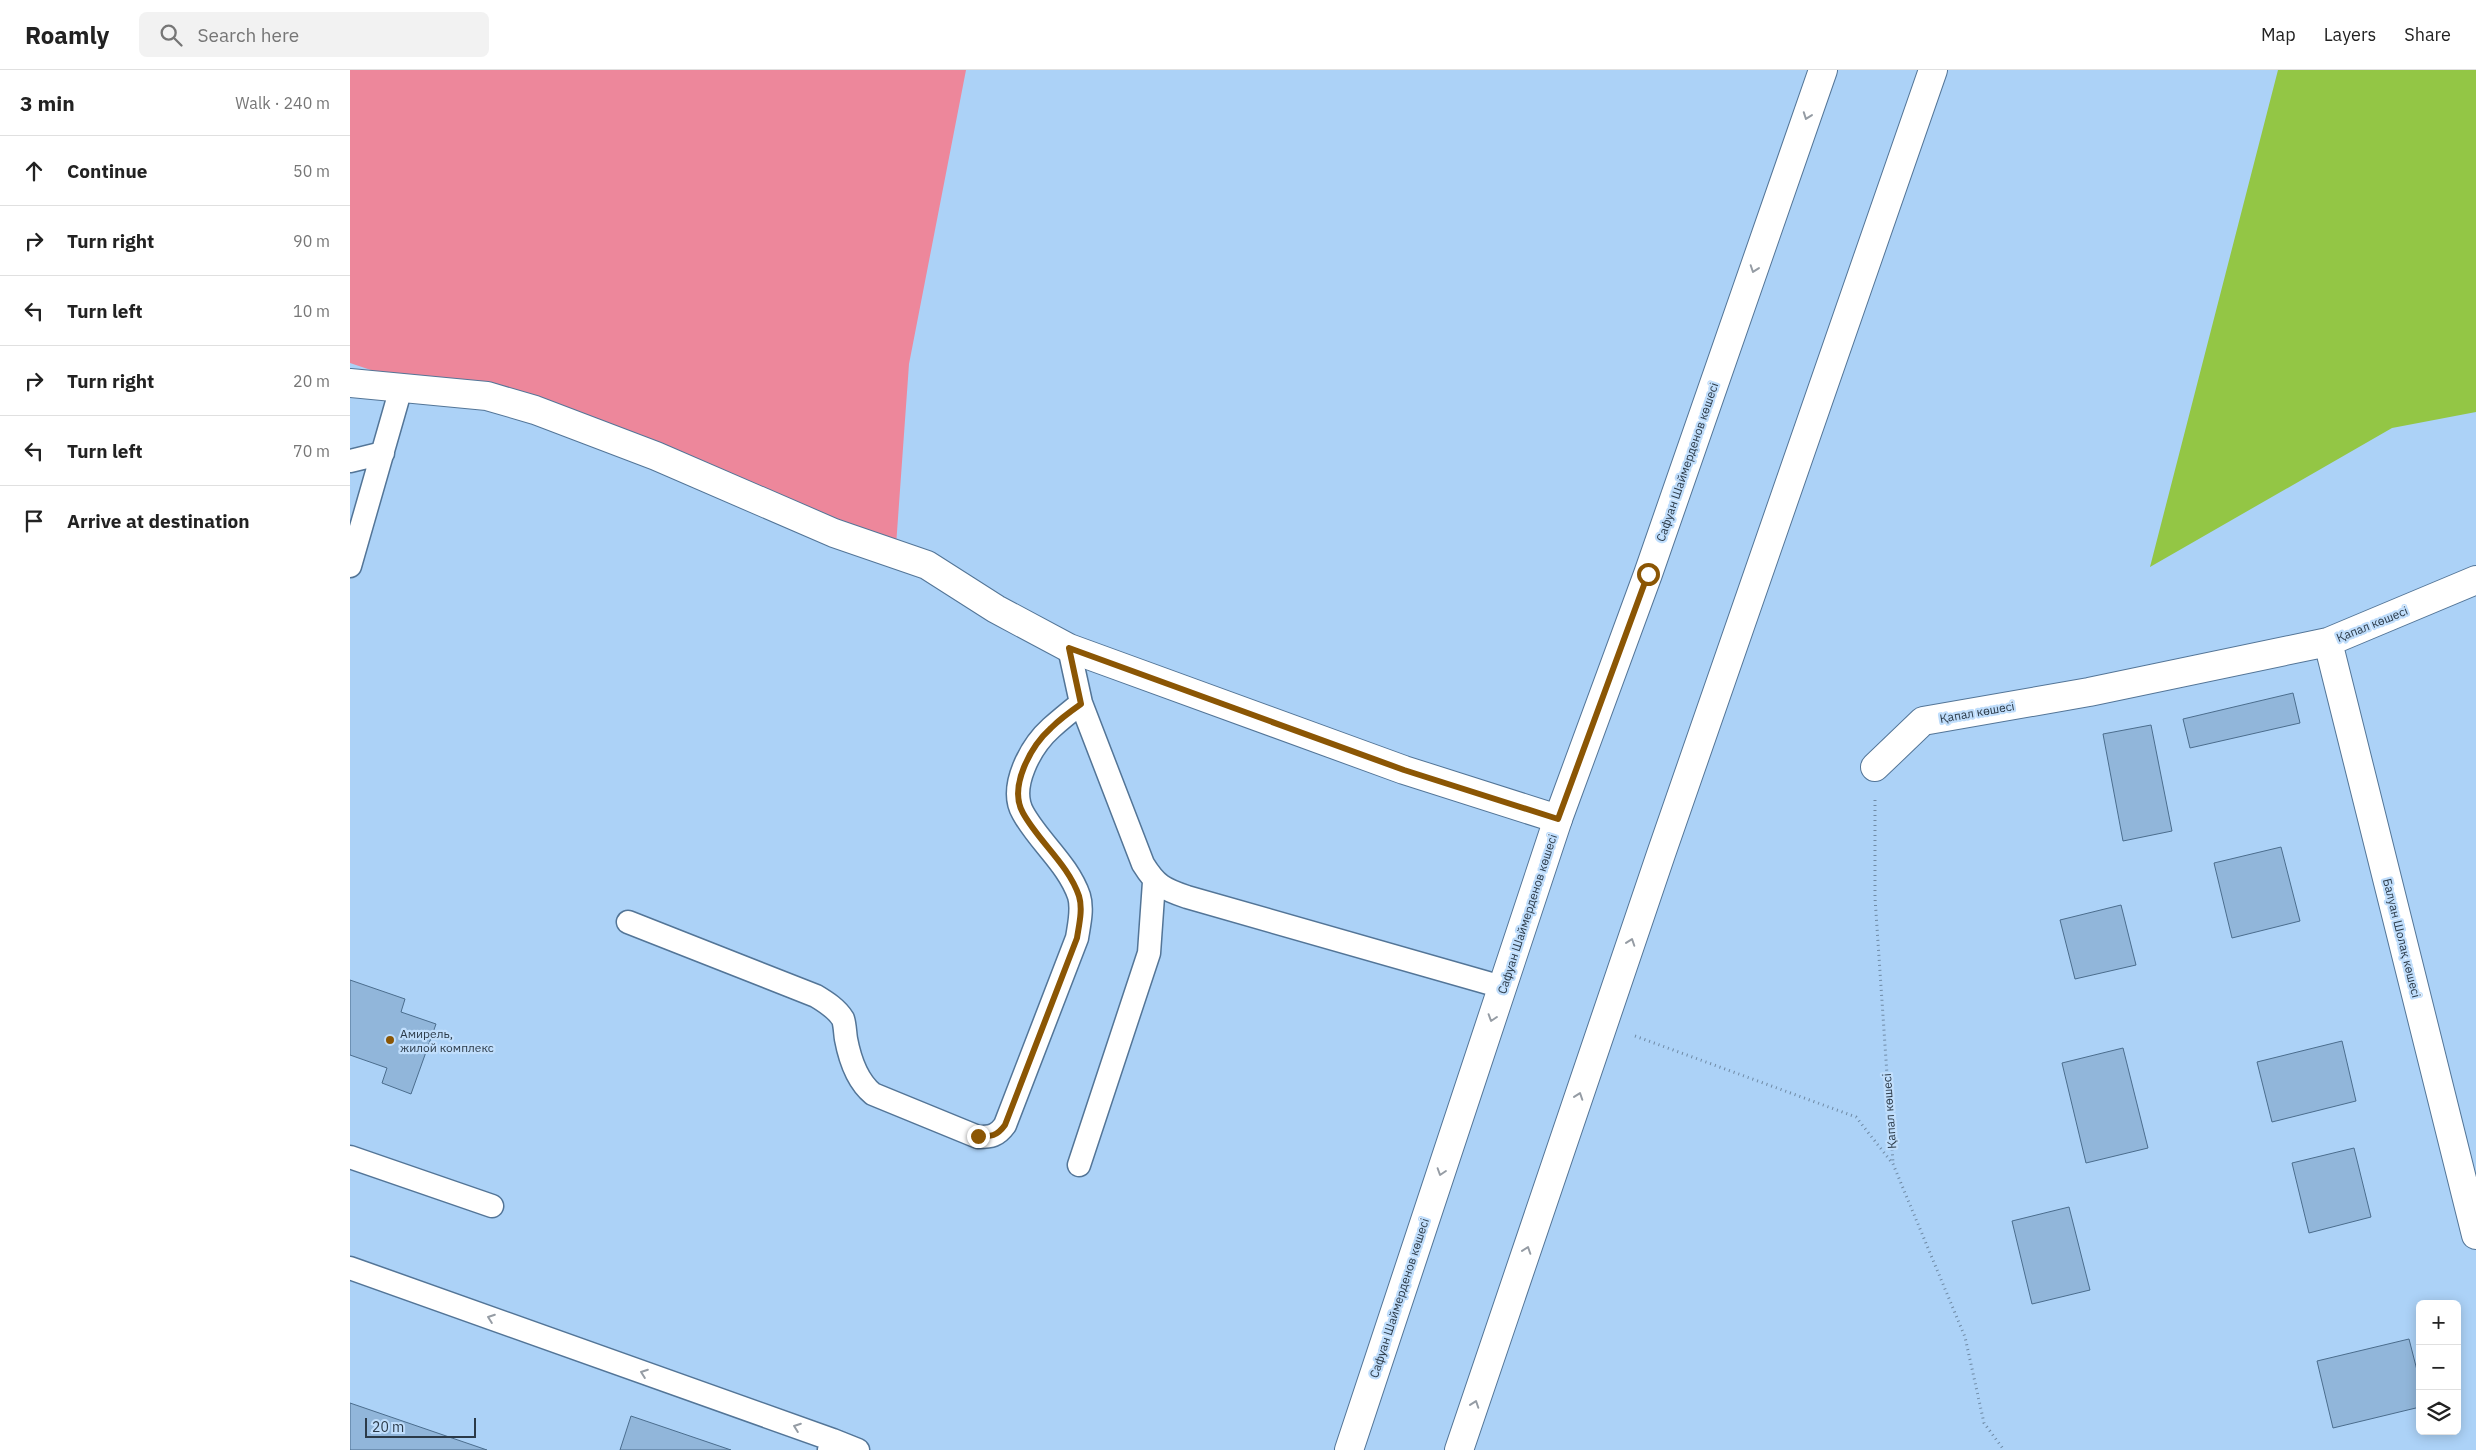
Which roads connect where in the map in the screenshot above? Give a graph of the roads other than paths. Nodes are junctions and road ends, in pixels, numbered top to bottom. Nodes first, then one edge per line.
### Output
1 (1823, 70) edge
2 (1933, 70) edge
3 (350, 383) edge
4 (401, 388) junction
5 (383, 453) junction
6 (350, 461) edge
7 (350, 566) edge
8 (2476, 580) edge
9 (2328, 642) junction
10 (1069, 648) junction
11 (1081, 704) junction
12 (1875, 767) road end
13 (1558, 819) junction
14 (1154, 882) junction
15 (628, 922) dead end
16 (1502, 988) junction
17 (350, 1157) edge
18 (1079, 1165) dead end
19 (492, 1206) dead end
20 (2476, 1235) edge
21 (350, 1268) edge
22 (831, 1445) edge
23 (858, 1450) edge
24 (1349, 1450) edge
25 (1459, 1450) edge

1 -> 13 main road, Сафуан Шаймерденов көшесі
25 -> 2 main road
3 - 4 main road
4 - 5 lane
4 - 10 main road
5 - 6 lane
5 - 7 lane
8 - 9 main road, Қапал көшесі
9 - 12 main road, Қапал көшесі
9 - 20 main road, Балуан Шолақ көшесі
10 - 11 lane
10 - 13 main road
11 - 14 lane
11 - 15 lane
13 - 16 main road, Сафуан Шаймерденов көшесі
14 - 16 lane
14 - 18 lane
16 -> 24 main road, Сафуан Шаймерденов көшесі
17 - 19 lane
22 -> 21 lane
22 - 23 lane

